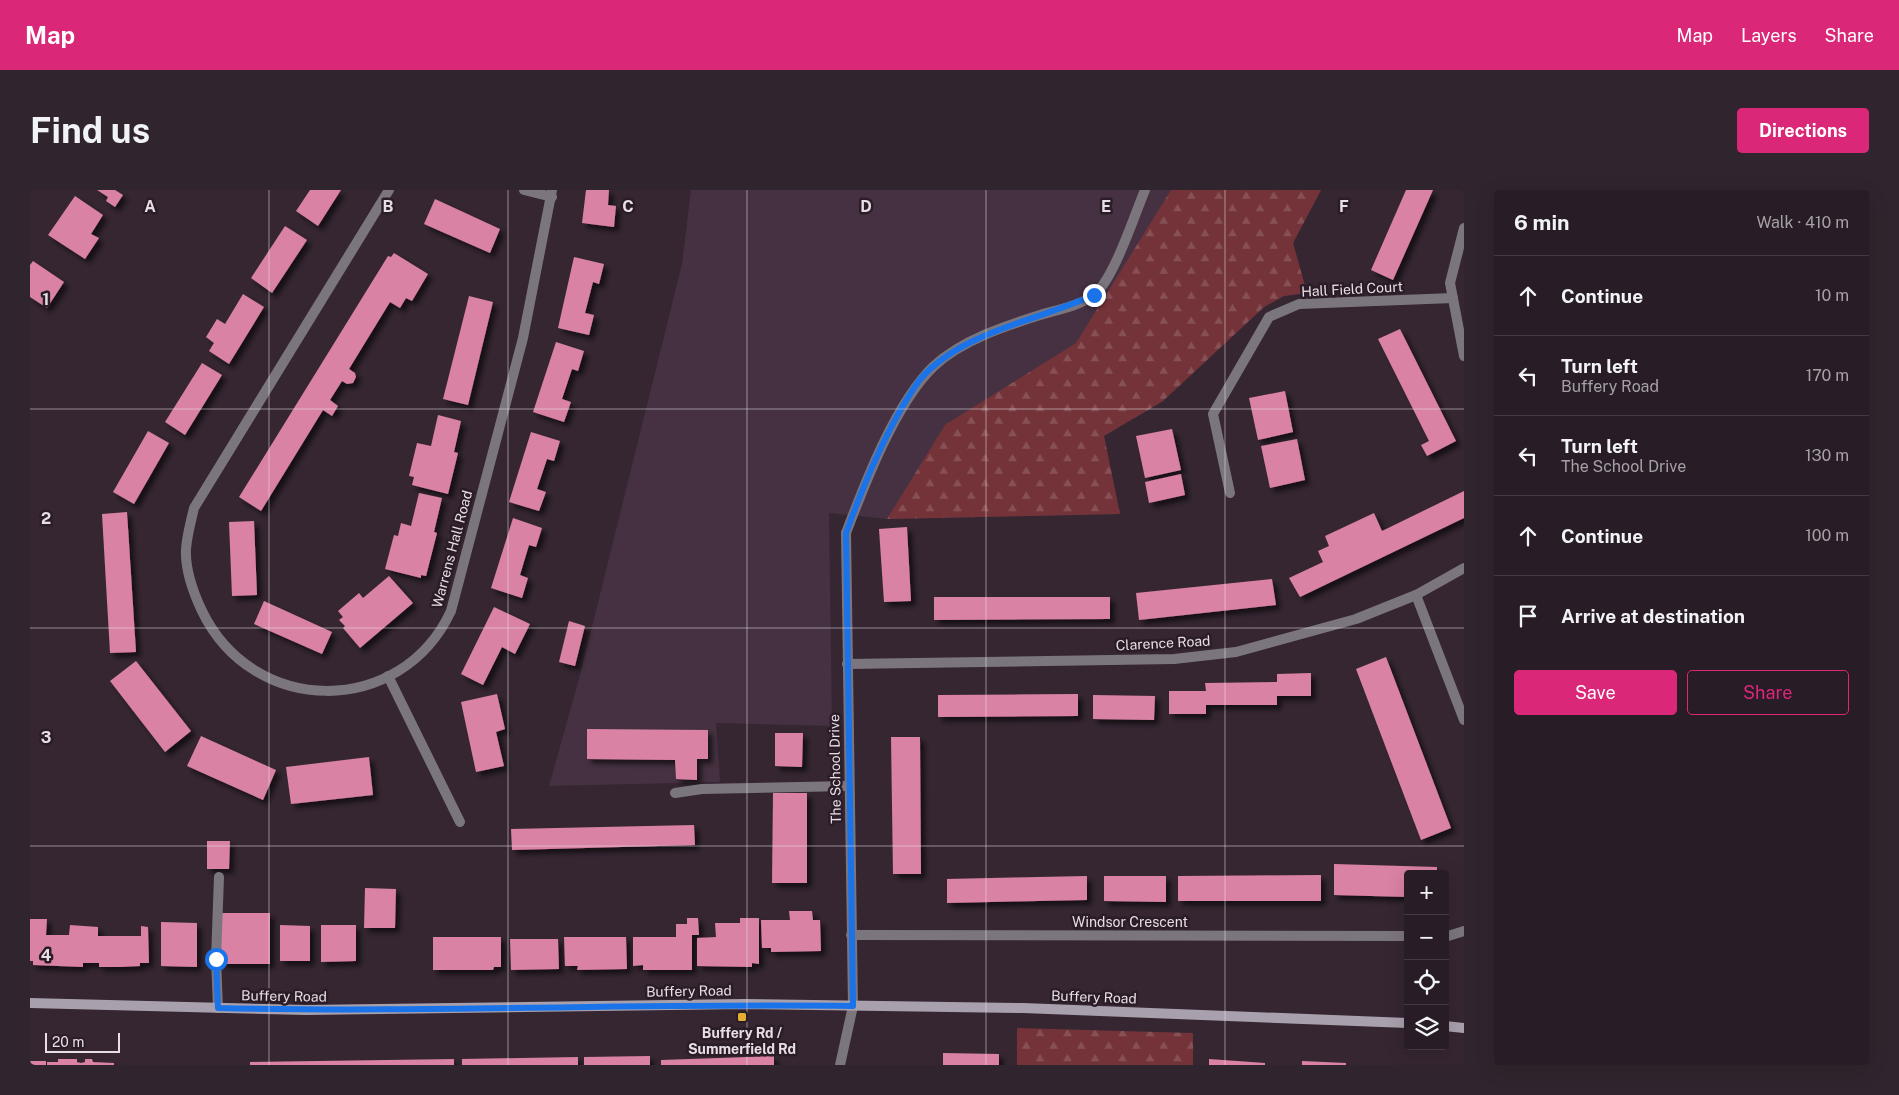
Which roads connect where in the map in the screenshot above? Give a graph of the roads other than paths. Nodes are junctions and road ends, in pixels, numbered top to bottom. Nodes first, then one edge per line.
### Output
1 (389, 190) edge
2 (524, 190) edge
3 (1145, 190) edge
4 (552, 193) edge
5 (1464, 228) edge
6 (1453, 298) junction
7 (1464, 356) edge
8 (1230, 493) dead end
9 (1464, 568) edge
10 (1416, 595) junction
11 (847, 664) junction
12 (388, 676) junction
13 (1464, 720) edge
14 (849, 786) junction
15 (675, 794) dead end
16 (460, 822) dead end
17 (219, 877) dead end
18 (1464, 931) edge
19 (852, 935) junction
20 (1449, 935) edge
21 (1404, 936) edge
22 (30, 1003) edge
23 (853, 1006) junction
24 (218, 1008) junction
25 (1404, 1023) edge
26 (1449, 1026) edge
27 (1464, 1028) edge
28 (840, 1065) edge

1 - 12 street, Warrens Hall Road
2 - 4 street
3 - 11 street, The School Drive
4 - 12 street, Warrens Hall Road
5 - 6 street
6 - 7 street
6 - 8 street, Hall Field Court
9 - 10 street, Clarence Road
10 - 11 street, Clarence Road
10 - 13 street
11 - 14 street, The School Drive
12 - 16 street
14 - 15 street
14 - 19 street, The School Drive
17 - 24 street
18 - 20 street
19 - 21 street, Windsor Crescent
19 - 23 street, The School Drive
22 - 24 street, Buffery Road
23 - 24 street, Buffery Road
23 - 25 street, Buffery Road
23 - 28 street, The School Drive
26 - 27 street

